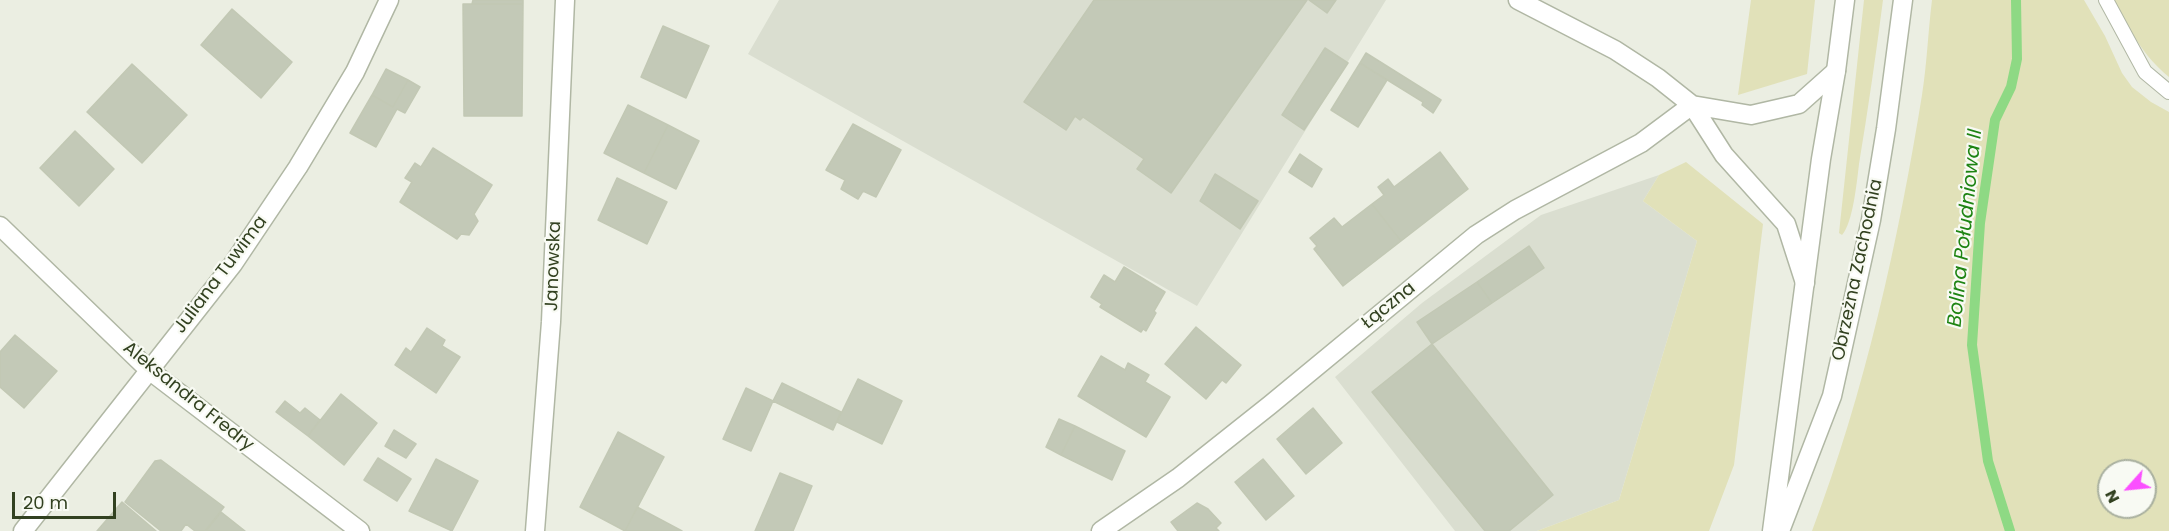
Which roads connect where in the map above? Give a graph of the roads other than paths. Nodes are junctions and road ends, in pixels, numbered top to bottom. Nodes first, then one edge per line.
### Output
1 (389, 0) edge
2 (565, 0) edge
3 (1518, 0) edge
4 (1845, 0) edge
5 (1903, 0) edge
6 (2106, 0) edge
7 (1836, 71) junction
8 (2169, 92) edge
9 (1692, 105) junction
10 (0, 226) edge
11 (1805, 283) junction
12 (149, 370) junction
13 (23, 531) edge
14 (360, 531) edge
15 (535, 531) edge
16 (1101, 531) edge
17 (1772, 531) edge
18 (1780, 531) edge

1 - 12 street, Juliana Tuwima
2 - 15 street, Janowska
3 - 9 street
4 - 7 street
5 - 18 street, Obrzeżna Zachodnia
6 - 8 lane
7 - 9 street
7 - 11 street
9 - 11 street
9 - 16 street, Łączna
10 - 12 street, Aleksandra Fredry
11 - 17 street
12 - 13 street, Juliana Tuwima
12 - 14 street, Aleksandra Fredry

